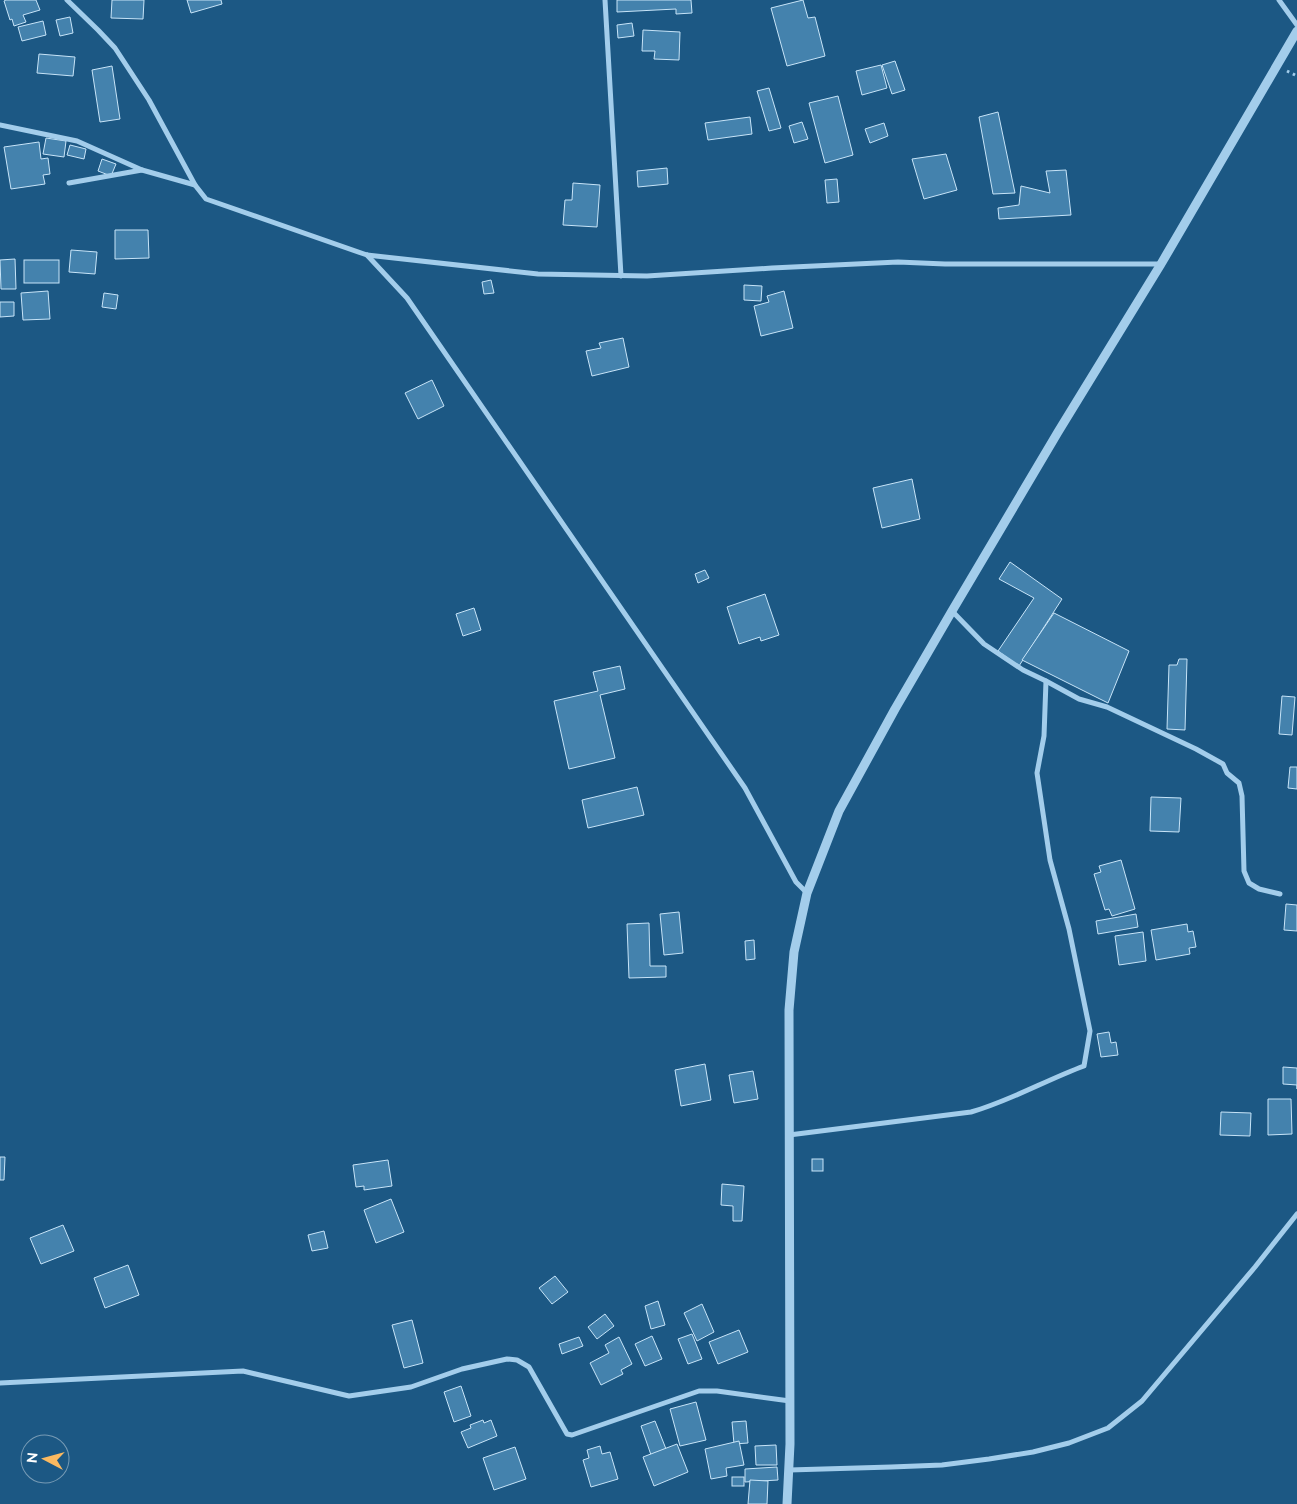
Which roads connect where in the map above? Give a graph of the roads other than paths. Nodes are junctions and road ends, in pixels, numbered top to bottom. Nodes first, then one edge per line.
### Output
1 (67, 0) edge
2 (605, 0) edge
3 (1279, 0) edge
4 (1297, 25) edge
5 (1297, 31) edge
6 (0, 125) edge
7 (142, 170) junction
8 (69, 183) dead end
9 (194, 185) junction
10 (367, 255) junction
11 (1161, 264) junction
12 (620, 276) junction
13 (952, 611) junction
14 (1046, 681) junction
15 (807, 893) junction
16 (1280, 894) dead end
17 (789, 1135) junction
18 (1297, 1214) edge
19 (0, 1383) edge
20 (790, 1401) junction
21 (789, 1470) junction
22 (787, 1504) edge

1 - 9 street
2 - 12 street
3 - 4 street
5 - 11 street
6 - 7 street
7 - 8 street
7 - 9 street
9 - 10 street
10 - 12 street
10 - 15 street
11 - 12 street
11 - 13 street
13 - 14 street
13 - 15 street
14 - 16 street
14 - 17 street
15 - 17 street
17 - 20 street
18 - 21 street
19 - 20 street
20 - 21 street
21 - 22 street

